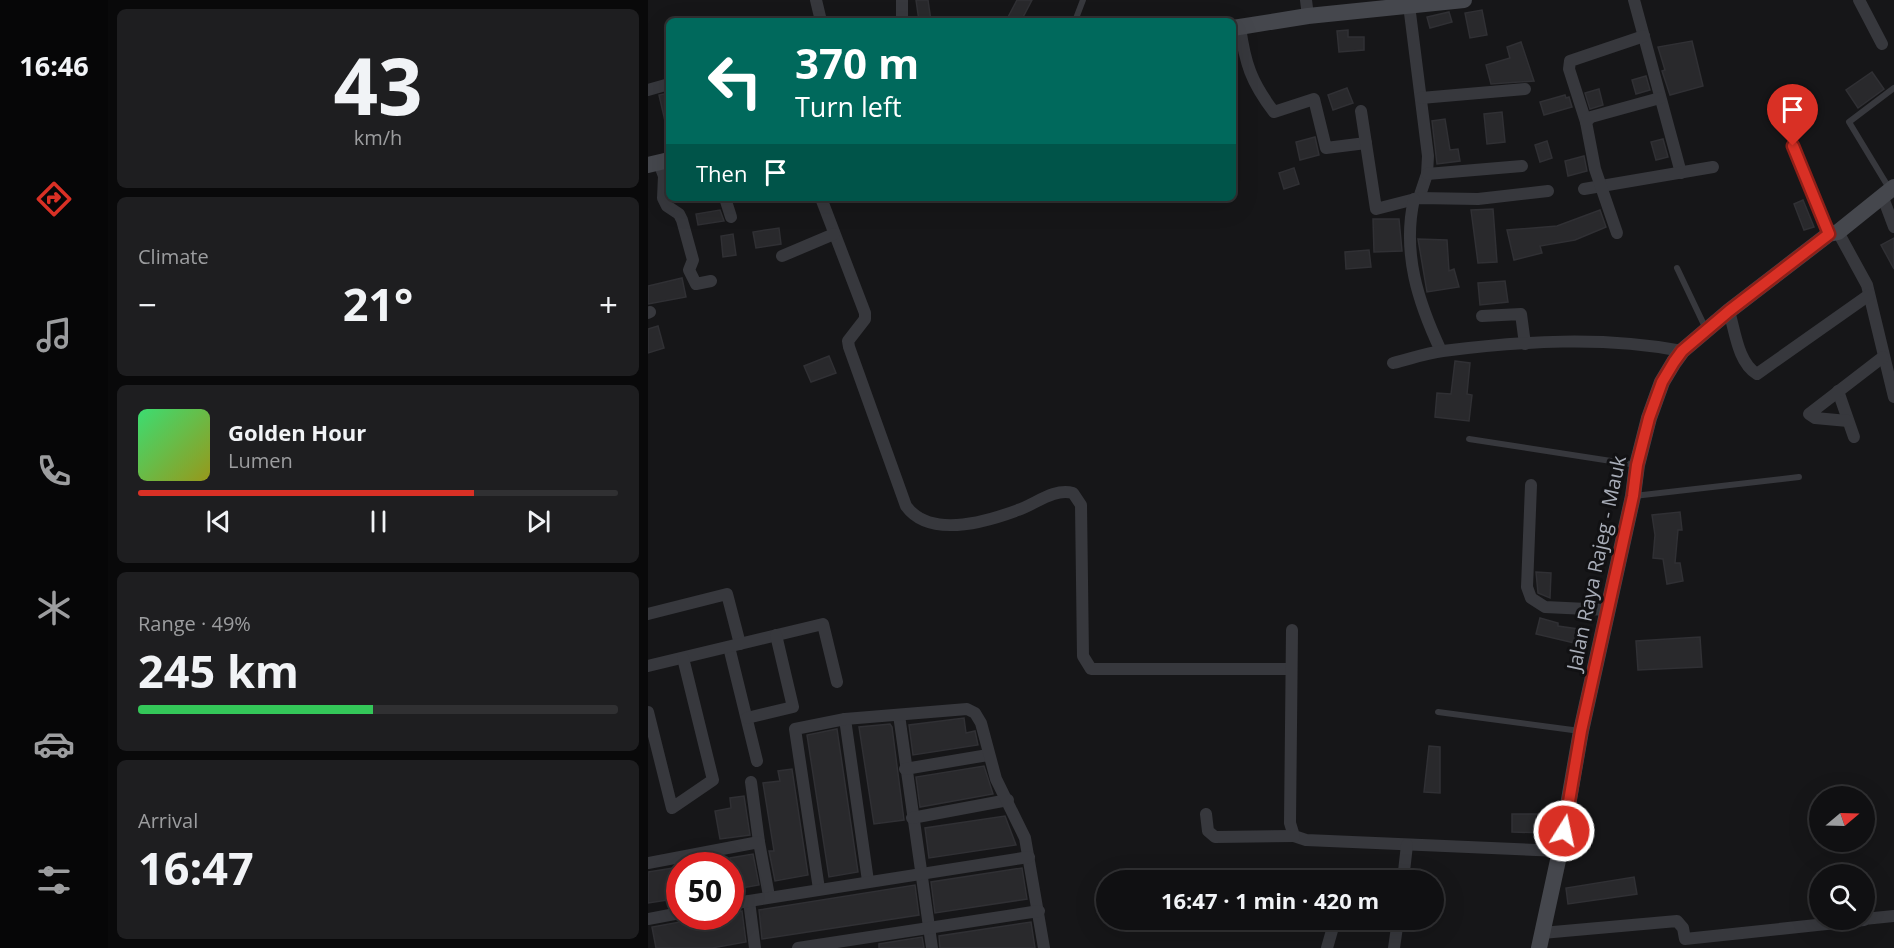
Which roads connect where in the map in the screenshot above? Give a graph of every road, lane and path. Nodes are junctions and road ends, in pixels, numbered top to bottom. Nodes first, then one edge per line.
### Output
1 (816, 0) edge
2 (902, 0) edge
3 (1083, 0) edge
4 (1464, 0) edge
5 (1634, 0) edge
6 (1859, 0) edge
7 (1409, 5) junction
8 (1307, 8) edge
9 (820, 18) edge
10 (902, 18) edge
11 (1076, 18) edge
12 (1236, 27) edge
13 (1644, 36) junction
14 (1882, 44) dead end
15 (666, 85) edge
16 (1894, 88) edge
17 (1525, 89) dead end
18 (648, 90) edge
19 (1421, 98) junction
20 (1660, 98) junction
21 (1361, 111) dead end
22 (1586, 122) junction
23 (1366, 143) junction
24 (1793, 146) dead end
25 (659, 163) edge
26 (1522, 166) dead end
27 (1713, 167) dead end
28 (1681, 173) junction
29 (1427, 174) junction
30 (1601, 186) junction
31 (1584, 189) dead end
32 (1548, 191) dead end
33 (1888, 191) edge
34 (1417, 199) junction
35 (726, 201) edge
36 (822, 201) edge
37 (731, 217) dead end
38 (1894, 227) edge
39 (1617, 233) dead end
40 (1834, 233) junction
41 (834, 234) junction
42 (782, 256) dead end
43 (1677, 268) dead end
44 (711, 281) dead end
45 (1869, 295) junction
46 (1729, 311) junction
47 (1482, 315) dead end
48 (1707, 332) junction
49 (1525, 344) junction
50 (1441, 351) junction
51 (1682, 351) junction
52 (1883, 357) junction
53 (1394, 363) dead end
54 (1838, 391) junction
55 (1894, 397) edge
56 (1848, 421) junction
57 (1854, 437) dead end
58 (1469, 439) dead end
59 (1637, 465) junction
60 (1799, 477) dead end
61 (1531, 485) dead end
62 (1633, 496) junction
63 (1608, 610) junction
64 (648, 614) edge
65 (1292, 630) dead end
66 (776, 635) junction
67 (734, 645) junction
68 (683, 658) junction
69 (648, 666) edge
70 (1290, 669) junction
71 (837, 681) dead end
72 (648, 712) edge
73 (1438, 712) dead end
74 (898, 715) junction
75 (747, 718) junction
76 (844, 719) junction
77 (1581, 731) junction
78 (988, 755) junction
79 (757, 761) dead end
80 (905, 770) junction
81 (751, 782) dead end
82 (1008, 800) junction
83 (1206, 814) dead end
84 (912, 818) junction
85 (1294, 836) junction
86 (759, 842) junction
87 (1407, 845) junction
88 (1560, 851) junction
89 (1029, 857) junction
90 (648, 863) edge
91 (1404, 870) edge
92 (920, 874) junction
93 (868, 881) junction
94 (819, 889) junction
95 (769, 896) junction
96 (749, 901) junction
97 (744, 902) edge
98 (1039, 910) junction
99 (666, 916) edge
100 (1894, 916) edge
101 (648, 919) edge
102 (1875, 919) edge
103 (928, 926) junction
104 (1809, 927) edge
105 (1332, 930) edge
106 (1397, 930) edge
107 (1540, 940) edge
108 (1684, 943) edge
109 (755, 948) edge
110 (798, 948) edge
111 (932, 948) edge
112 (1044, 948) edge
113 (1327, 948) edge
114 (1394, 948) edge

1 - 9 street
2 - 10 street
3 - 11 lane
4 - 7 main road
5 - 13 street
6 - 14 street
7 - 8 main road
7 - 19 street
8 - 12 main road
12 - 23 street
13 - 20 street
13 - 22 street
15 - 18 street
16 - 33 lane
17 - 19 street
19 - 29 street
20 - 22 street
20 - 28 street
21 - 23 street
22 - 30 street
23 - 34 street
24 - 40 lane
25 - 44 street
26 - 29 street
27 - 28 street
28 - 30 street
29 - 34 street
30 - 31 street
30 - 39 street
32 - 34 street
33 - 38 street
33 - 40 main road, Jalan Raya Rajeg - Mauk
34 - 50 street
35 - 37 street
36 - 41 street
40 - 45 street
40 - 46 main road, Jalan Raya Rajeg - Mauk
41 - 42 street
41 - 70 street
43 - 48 lane
45 - 46 street
45 - 52 street
46 - 48 main road, Jalan Raya Rajeg - Mauk
47 - 49 street
48 - 51 main road, Jalan Raya Rajeg - Mauk
49 - 50 street
49 - 51 street
50 - 53 street
51 - 59 main road, Jalan Raya Rajeg - Mauk
52 - 54 street
52 - 55 street
54 - 56 street
54 - 56 street
56 - 57 street
58 - 59 lane
59 - 62 main road, Jalan Raya Rajeg - Mauk
60 - 62 lane
61 - 63 street
62 - 63 main road, Jalan Raya Rajeg - Mauk
63 - 77 main road, Jalan Raya Rajeg - Mauk
64 - 67 street
65 - 70 street
66 - 67 street
66 - 71 street
66 - 75 street
67 - 68 street
67 - 75 street
68 - 69 street
68 - 72 street
70 - 85 street
73 - 77 lane
74 - 76 street
74 - 78 street
74 - 80 street
75 - 79 street
76 - 93 street
76 - 94 street
77 - 88 main road, Jalan Raya Rajeg - Mauk
78 - 80 street
78 - 82 street
80 - 84 street
81 - 86 street
82 - 84 street
82 - 89 street
83 - 85 street
84 - 92 street
85 - 87 street
86 - 90 street
86 - 95 street
87 - 88 street
87 - 91 street
88 - 107 main road, Jalan Raya Rajeg - Mauk
89 - 92 street
89 - 98 street
92 - 93 street
92 - 103 street
93 - 94 street
94 - 95 street
95 - 96 street
96 - 97 street
96 - 109 street
98 - 103 street
98 - 112 street
99 - 101 street
100 - 102 street
103 - 110 street
103 - 111 street
104 - 108 street
105 - 113 street
106 - 114 street
107 - 108 street

